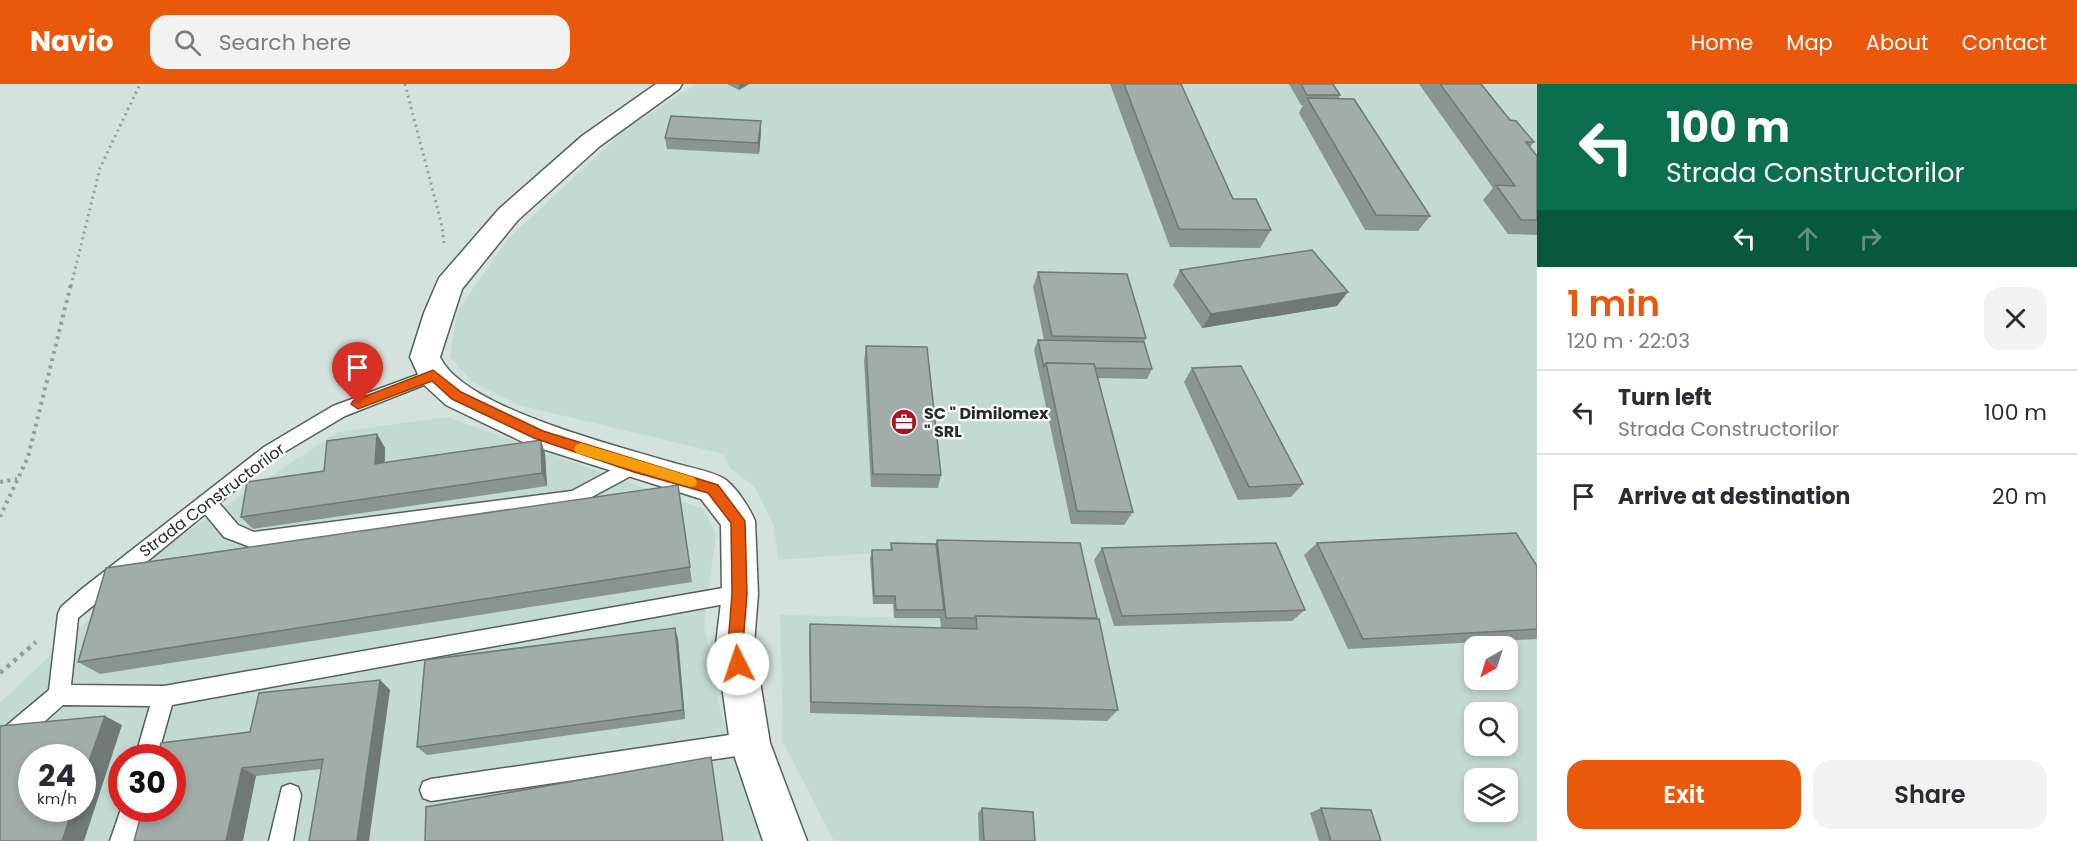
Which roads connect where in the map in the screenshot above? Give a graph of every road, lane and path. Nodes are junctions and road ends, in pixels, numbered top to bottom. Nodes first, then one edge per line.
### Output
1 (140, 84) edge
2 (405, 84) edge
3 (672, 84) edge
4 (450, 285) junction
5 (433, 375) junction
6 (634, 466) junction
7 (18, 479) junction
8 (0, 482) edge
9 (206, 502) junction
10 (0, 517) edge
11 (740, 594) junction
12 (59, 695) junction
13 (164, 696) junction
14 (750, 743) junction
15 (150, 744) edge
16 (0, 746) edge
17 (431, 789) dead end
18 (290, 795) dead end
19 (128, 822) edge
20 (122, 841) edge
21 (281, 841) edge
22 (785, 841) edge

1 - 7 path
2 - 4 path
3 - 4 street
4 - 5 street
5 - 6 street
5 - 9 lane, Strada Constructorilor
6 - 9 lane
6 - 11 street
7 - 8 path
7 - 10 path
9 - 12 lane, Strada Constructorilor
11 - 13 lane
11 - 14 street
12 - 13 lane
12 - 16 lane
13 - 15 lane
14 - 17 lane
14 - 22 street
18 - 21 lane
19 - 20 lane

